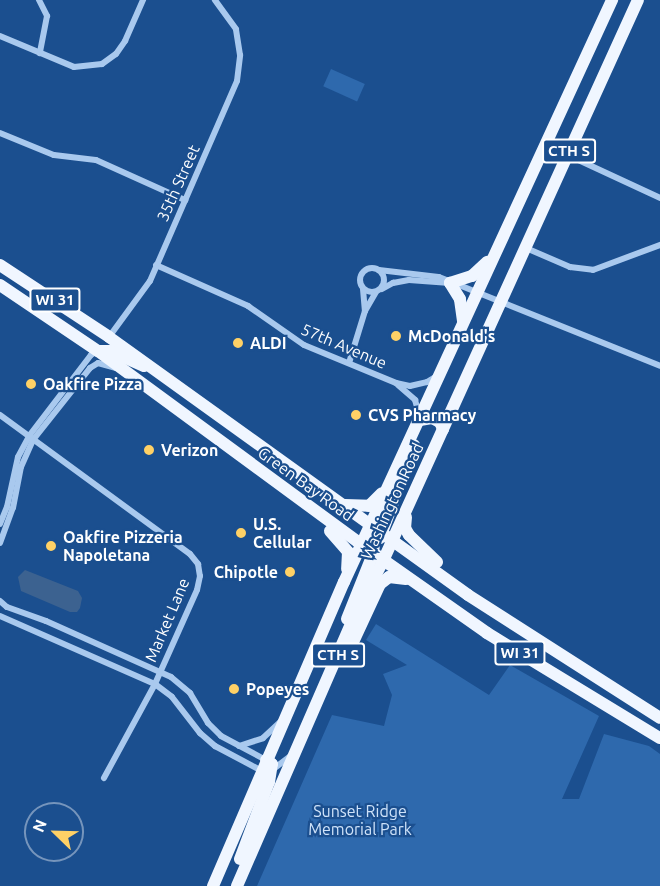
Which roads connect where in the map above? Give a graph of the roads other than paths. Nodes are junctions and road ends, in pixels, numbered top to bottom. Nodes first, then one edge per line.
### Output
1 (39, 0) edge
2 (143, 0) edge
3 (215, 0) edge
4 (612, 0) edge
5 (638, 0) edge
6 (0, 36) edge
7 (40, 53) junction
8 (0, 133) edge
9 (546, 145) junction
10 (567, 154) junction
11 (660, 198) edge
12 (185, 200) junction
13 (507, 228) junction
14 (660, 245) edge
15 (525, 247) junction
16 (0, 265) edge
17 (156, 266) junction
18 (379, 270) junction
19 (450, 283) junction
20 (0, 285) edge
21 (363, 288) junction
22 (379, 291) junction
23 (478, 292) junction
24 (500, 301) junction
25 (365, 311) junction
26 (463, 324) junction
27 (67, 329) junction
28 (109, 337) junction
29 (98, 351) junction
30 (349, 363) junction
31 (150, 366) junction
32 (660, 366) edge
33 (124, 371) junction
34 (442, 372) junction
35 (396, 383) junction
36 (0, 415) edge
37 (420, 420) junction
38 (443, 429) junction
39 (31, 438) junction
40 (408, 445) junction
41 (269, 477) junction
42 (342, 504) junction
43 (409, 505) junction
44 (0, 524) edge
45 (370, 525) junction
46 (381, 532) junction
47 (393, 540) junction
48 (0, 543) edge
49 (362, 545) junction
50 (378, 557) junction
51 (411, 580) junction
52 (344, 582) junction
53 (0, 601) edge
54 (0, 616) edge
55 (522, 629) junction
56 (160, 672) junction
57 (155, 684) junction
58 (322, 695) junction
59 (286, 715) junction
60 (660, 718) edge
61 (660, 738) edge
62 (238, 746) junction
63 (296, 751) junction
64 (267, 767) junction
65 (104, 778) dead end
66 (213, 886) edge
67 (235, 886) edge

1 - 7 street
2 - 7 street
3 - 12 street, 35th Street
4 - 9 main road, Washington Road / CTH S
5 - 10 main road, Washington Road / CTH S
6 - 7 street
8 - 12 street
9 - 10 street
9 - 13 main road, Washington Road / CTH S
10 - 11 street
10 - 15 main road, Washington Road / CTH S
12 - 17 street, 35th Street
13 - 19 main road
13 - 23 main road, Washington Road / CTH S
14 - 15 street
15 - 24 main road, Washington Road / CTH S
16 - 28 main road, Green Bay Road / WI 31
17 - 28 street, 35th Street
17 - 30 street, 57th Avenue
18 - 19 street
18 - 21 street
18 - 22 street
19 - 22 street
19 - 23 street
19 - 26 main road
20 - 27 main road, Green Bay Road / WI 31
21 - 22 street
21 - 25 street
22 - 25 street
23 - 24 street
23 - 26 main road, Washington Road / CTH S
24 - 32 street
24 - 38 main road, Washington Road / CTH S
25 - 30 street
26 - 34 main road, Washington Road / CTH S
27 - 28 main road
27 - 29 main road, Green Bay Road / WI 31
28 - 31 main road, Green Bay Road / WI 31
29 - 31 main road
29 - 33 main road, Green Bay Road / WI 31
29 - 39 street
30 - 35 street, 57th Avenue
31 - 42 main road, Green Bay Road / WI 31
33 - 39 street
33 - 41 main road, Green Bay Road / WI 31
34 - 35 street, 57th Avenue
34 - 37 main road, Washington Road / CTH S
35 - 37 street, 57th Avenue
36 - 39 street, Market Lane
37 - 38 main road
37 - 40 main road, Washington Road / CTH S
37 - 46 main road
38 - 43 main road, Washington Road / CTH S
39 - 44 street
39 - 48 street
39 - 56 street, Market Lane
40 - 42 main road
40 - 45 main road, Washington Road / CTH S
41 - 49 main road, Green Bay Road / WI 31
41 - 52 main road
42 - 45 main road, Green Bay Road / WI 31
43 - 47 main road, Washington Road / CTH S
43 - 55 main road
45 - 46 main road, Green Bay Road / WI 31
45 - 49 main road, Washington Road / CTH S
45 - 50 main road
46 - 47 main road, Green Bay Road / WI 31
46 - 50 main road
47 - 50 main road, Washington Road / CTH S
47 - 55 main road, Green Bay Road / WI 31
49 - 50 main road, Green Bay Road / WI 31
49 - 52 main road, Washington Road / CTH S
50 - 51 main road, Green Bay Road / WI 31
50 - 58 main road, Washington Road
51 - 58 main road
51 - 61 main road, Green Bay Road / WI 31
52 - 59 main road, Washington Road / CTH S
53 - 56 street
54 - 57 street
55 - 60 main road, Green Bay Road / WI 31
56 - 57 street, Market Lane
56 - 62 street
57 - 64 street
57 - 65 street, Market Lane
58 - 63 main road
59 - 62 street
59 - 64 main road, Washington Road / CTH S
62 - 64 street
63 - 64 street
63 - 67 main road
64 - 66 main road
64 - 67 main road

